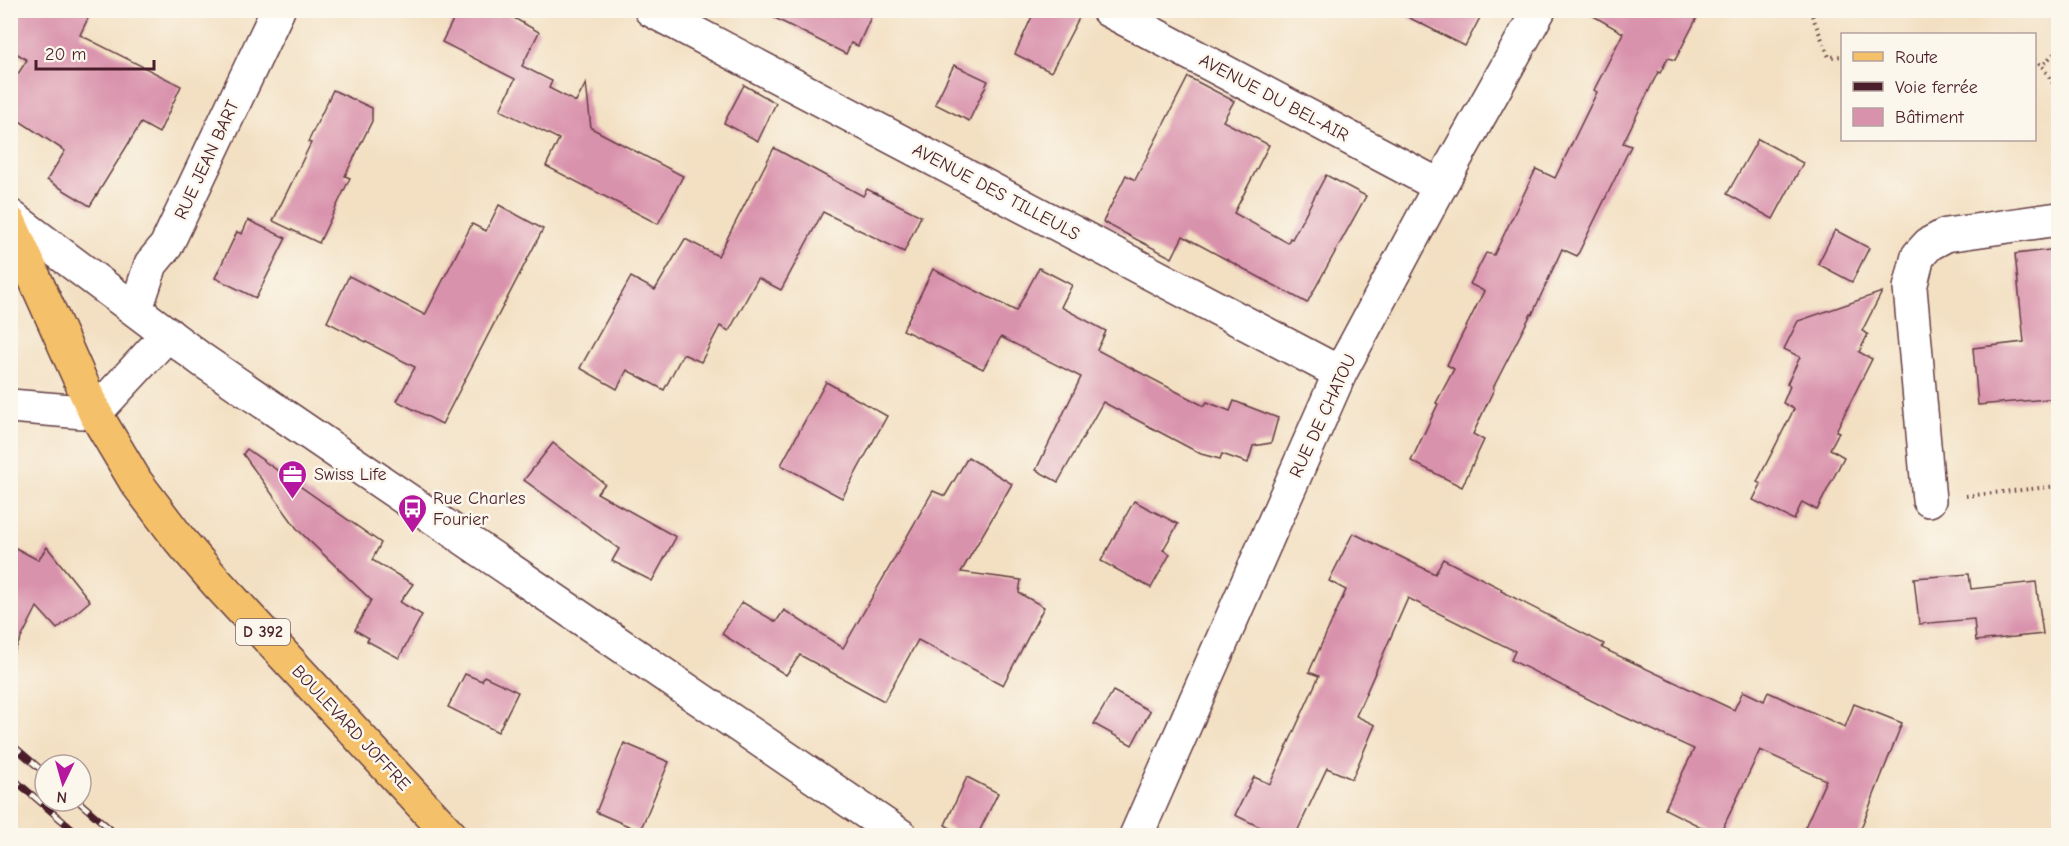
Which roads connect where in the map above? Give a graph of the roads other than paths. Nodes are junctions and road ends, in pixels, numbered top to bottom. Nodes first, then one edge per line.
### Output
1 (278, 10) edge
2 (651, 10) edge
3 (1108, 10) edge
4 (1539, 10) edge
5 (1440, 186) junction
6 (10, 216) edge
7 (2058, 219) edge
8 (10, 223) edge
9 (136, 309) junction
10 (168, 334) junction
11 (1341, 373) junction
12 (10, 406) edge
13 (95, 413) junction
14 (1929, 500) road end
15 (451, 836) edge
16 (901, 836) edge
17 (1136, 836) edge

1 - 9 street, RUE JEAN BART
2 - 11 street, AVENUE DES TILLEULS
3 - 5 street, AVENUE DU BEL-AIR
4 - 5 street, RUE DE CHATOU
5 - 11 street, RUE DE CHATOU
6 - 9 street
7 - 14 street
8 - 13 main road, BOULEVARD JOFFRE / D 392
9 - 10 street
10 - 13 street
10 - 16 street
11 - 17 street, RUE DE CHATOU
12 - 13 street
13 - 15 main road, BOULEVARD JOFFRE / D 392

